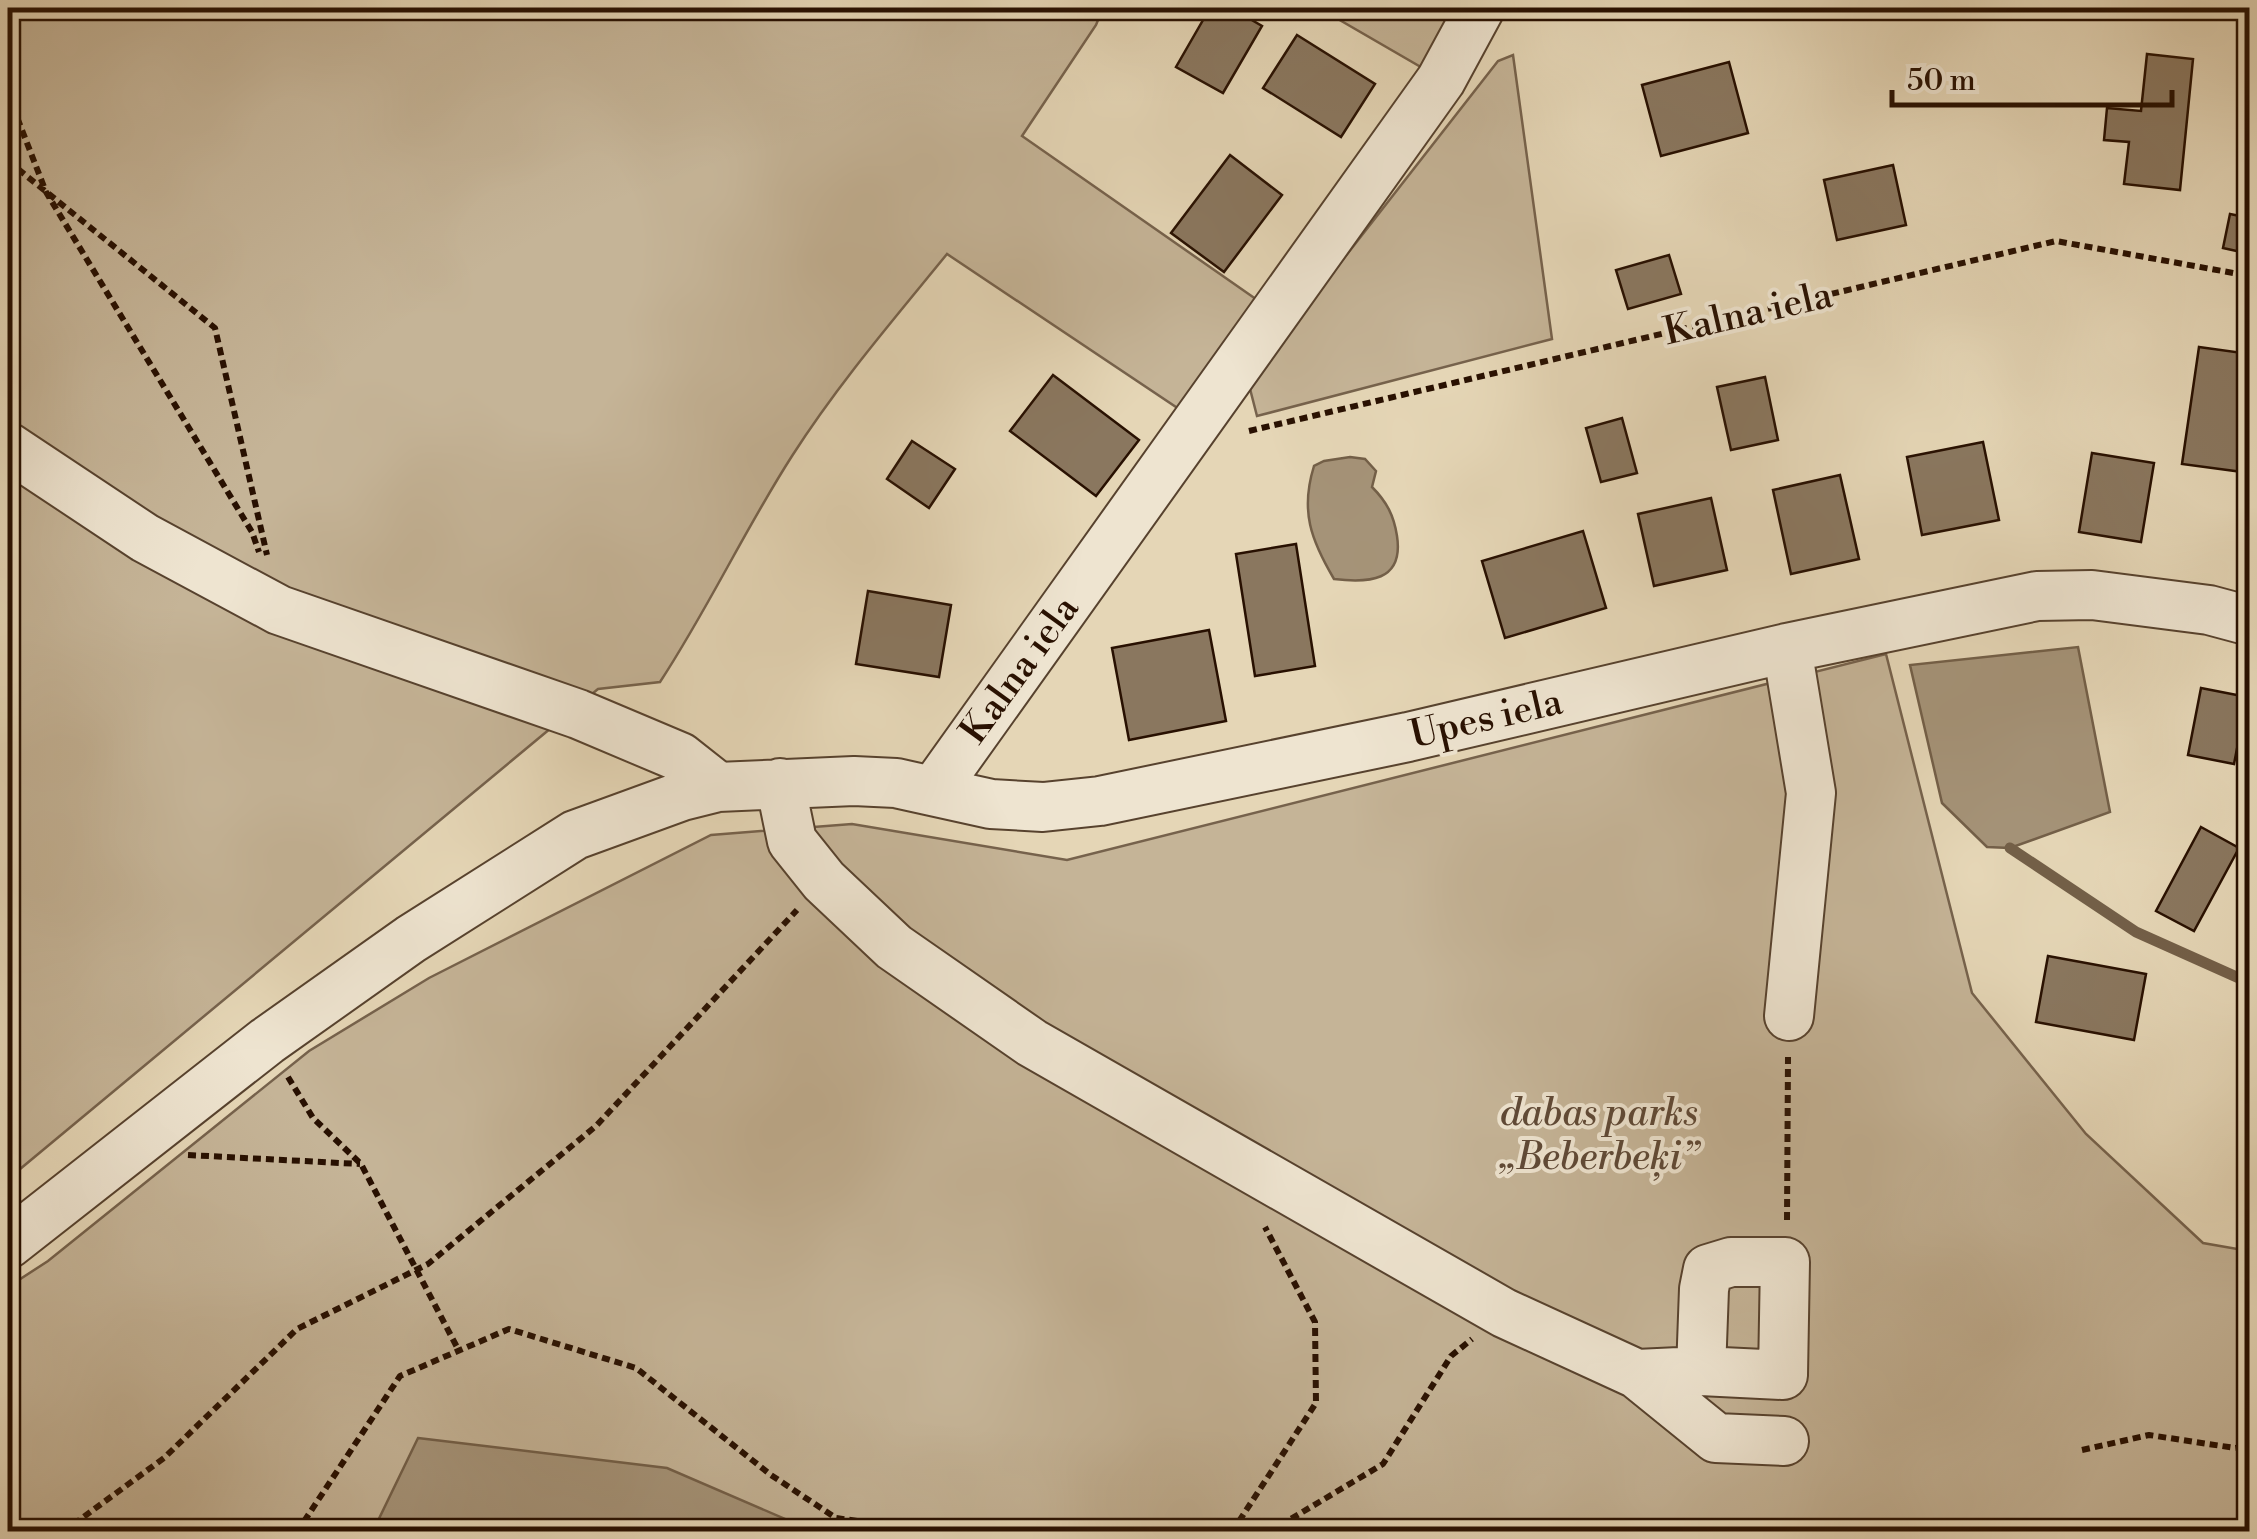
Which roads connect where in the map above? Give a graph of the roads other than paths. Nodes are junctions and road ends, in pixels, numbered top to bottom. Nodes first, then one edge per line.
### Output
1 (1480, 8) edge
2 (8, 447) edge
3 (2250, 621) edge
4 (1787, 648) junction
5 (780, 783) junction
6 (718, 787) junction
7 (934, 790) junction
8 (1789, 1016) road end
9 (8, 1244) edge
10 (1702, 1371) junction
11 (1637, 1374) junction
12 (1784, 1441) dead end

1 - 7 street, Kalna iela
2 - 6 street
3 - 4 street, Upes iela
4 - 7 street, Upes iela
4 - 8 street
5 - 6 street, Upes iela
5 - 7 street, Upes iela
5 - 11 street
6 - 9 street, Upes iela
10 - 10 street
10 - 11 street
11 - 12 street

